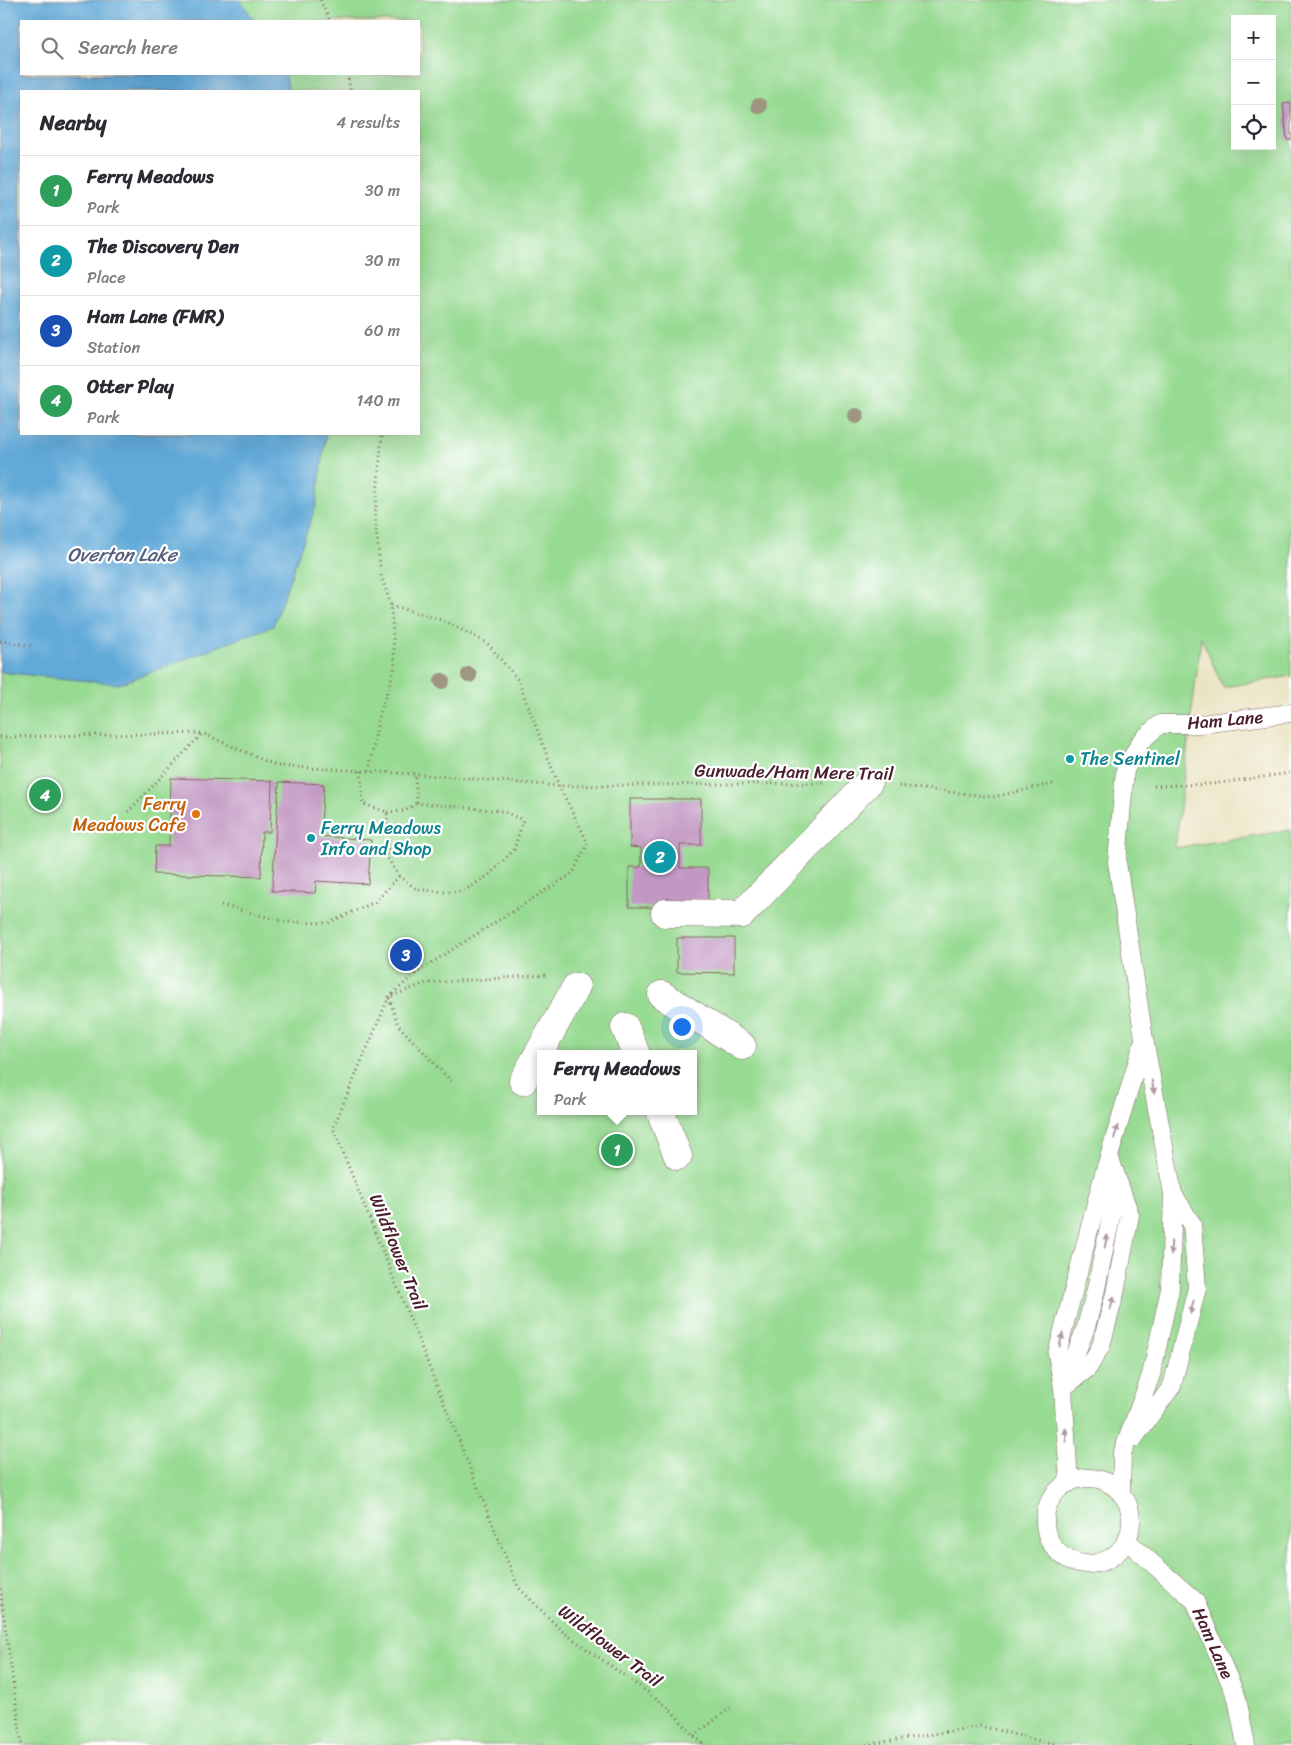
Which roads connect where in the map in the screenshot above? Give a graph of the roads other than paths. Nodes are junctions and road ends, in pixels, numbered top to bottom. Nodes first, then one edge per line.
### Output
1 (1291, 713) edge
2 (868, 783) road end
3 (665, 913) dead end
4 (576, 987) dead end
5 (662, 995) dead end
6 (625, 1027) dead end
7 (1144, 1039) junction
8 (742, 1046) dead end
9 (540, 1050) edge
10 (634, 1050) edge
11 (537, 1056) edge
12 (523, 1081) dead end
13 (662, 1115) edge
14 (678, 1156) dead end
15 (1109, 1156) junction
16 (1173, 1194) junction
17 (1063, 1388) junction
18 (1122, 1454) junction
19 (1069, 1482) junction
20 (1121, 1494) junction
21 (1126, 1540) junction
22 (1246, 1745) edge

1 - 7 lane, Ham Lane
2 - 3 street
4 - 9 street
5 - 8 street
6 - 10 street
15 -> 7 lane
7 -> 16 lane
11 - 12 street
13 - 14 street
17 -> 15 lane
17 -> 15 lane
16 -> 18 lane
16 -> 18 lane
19 -> 17 lane
18 - 20 lane
19 - 20 lane
19 - 21 lane
20 - 21 lane
21 - 22 lane, Ham Lane

